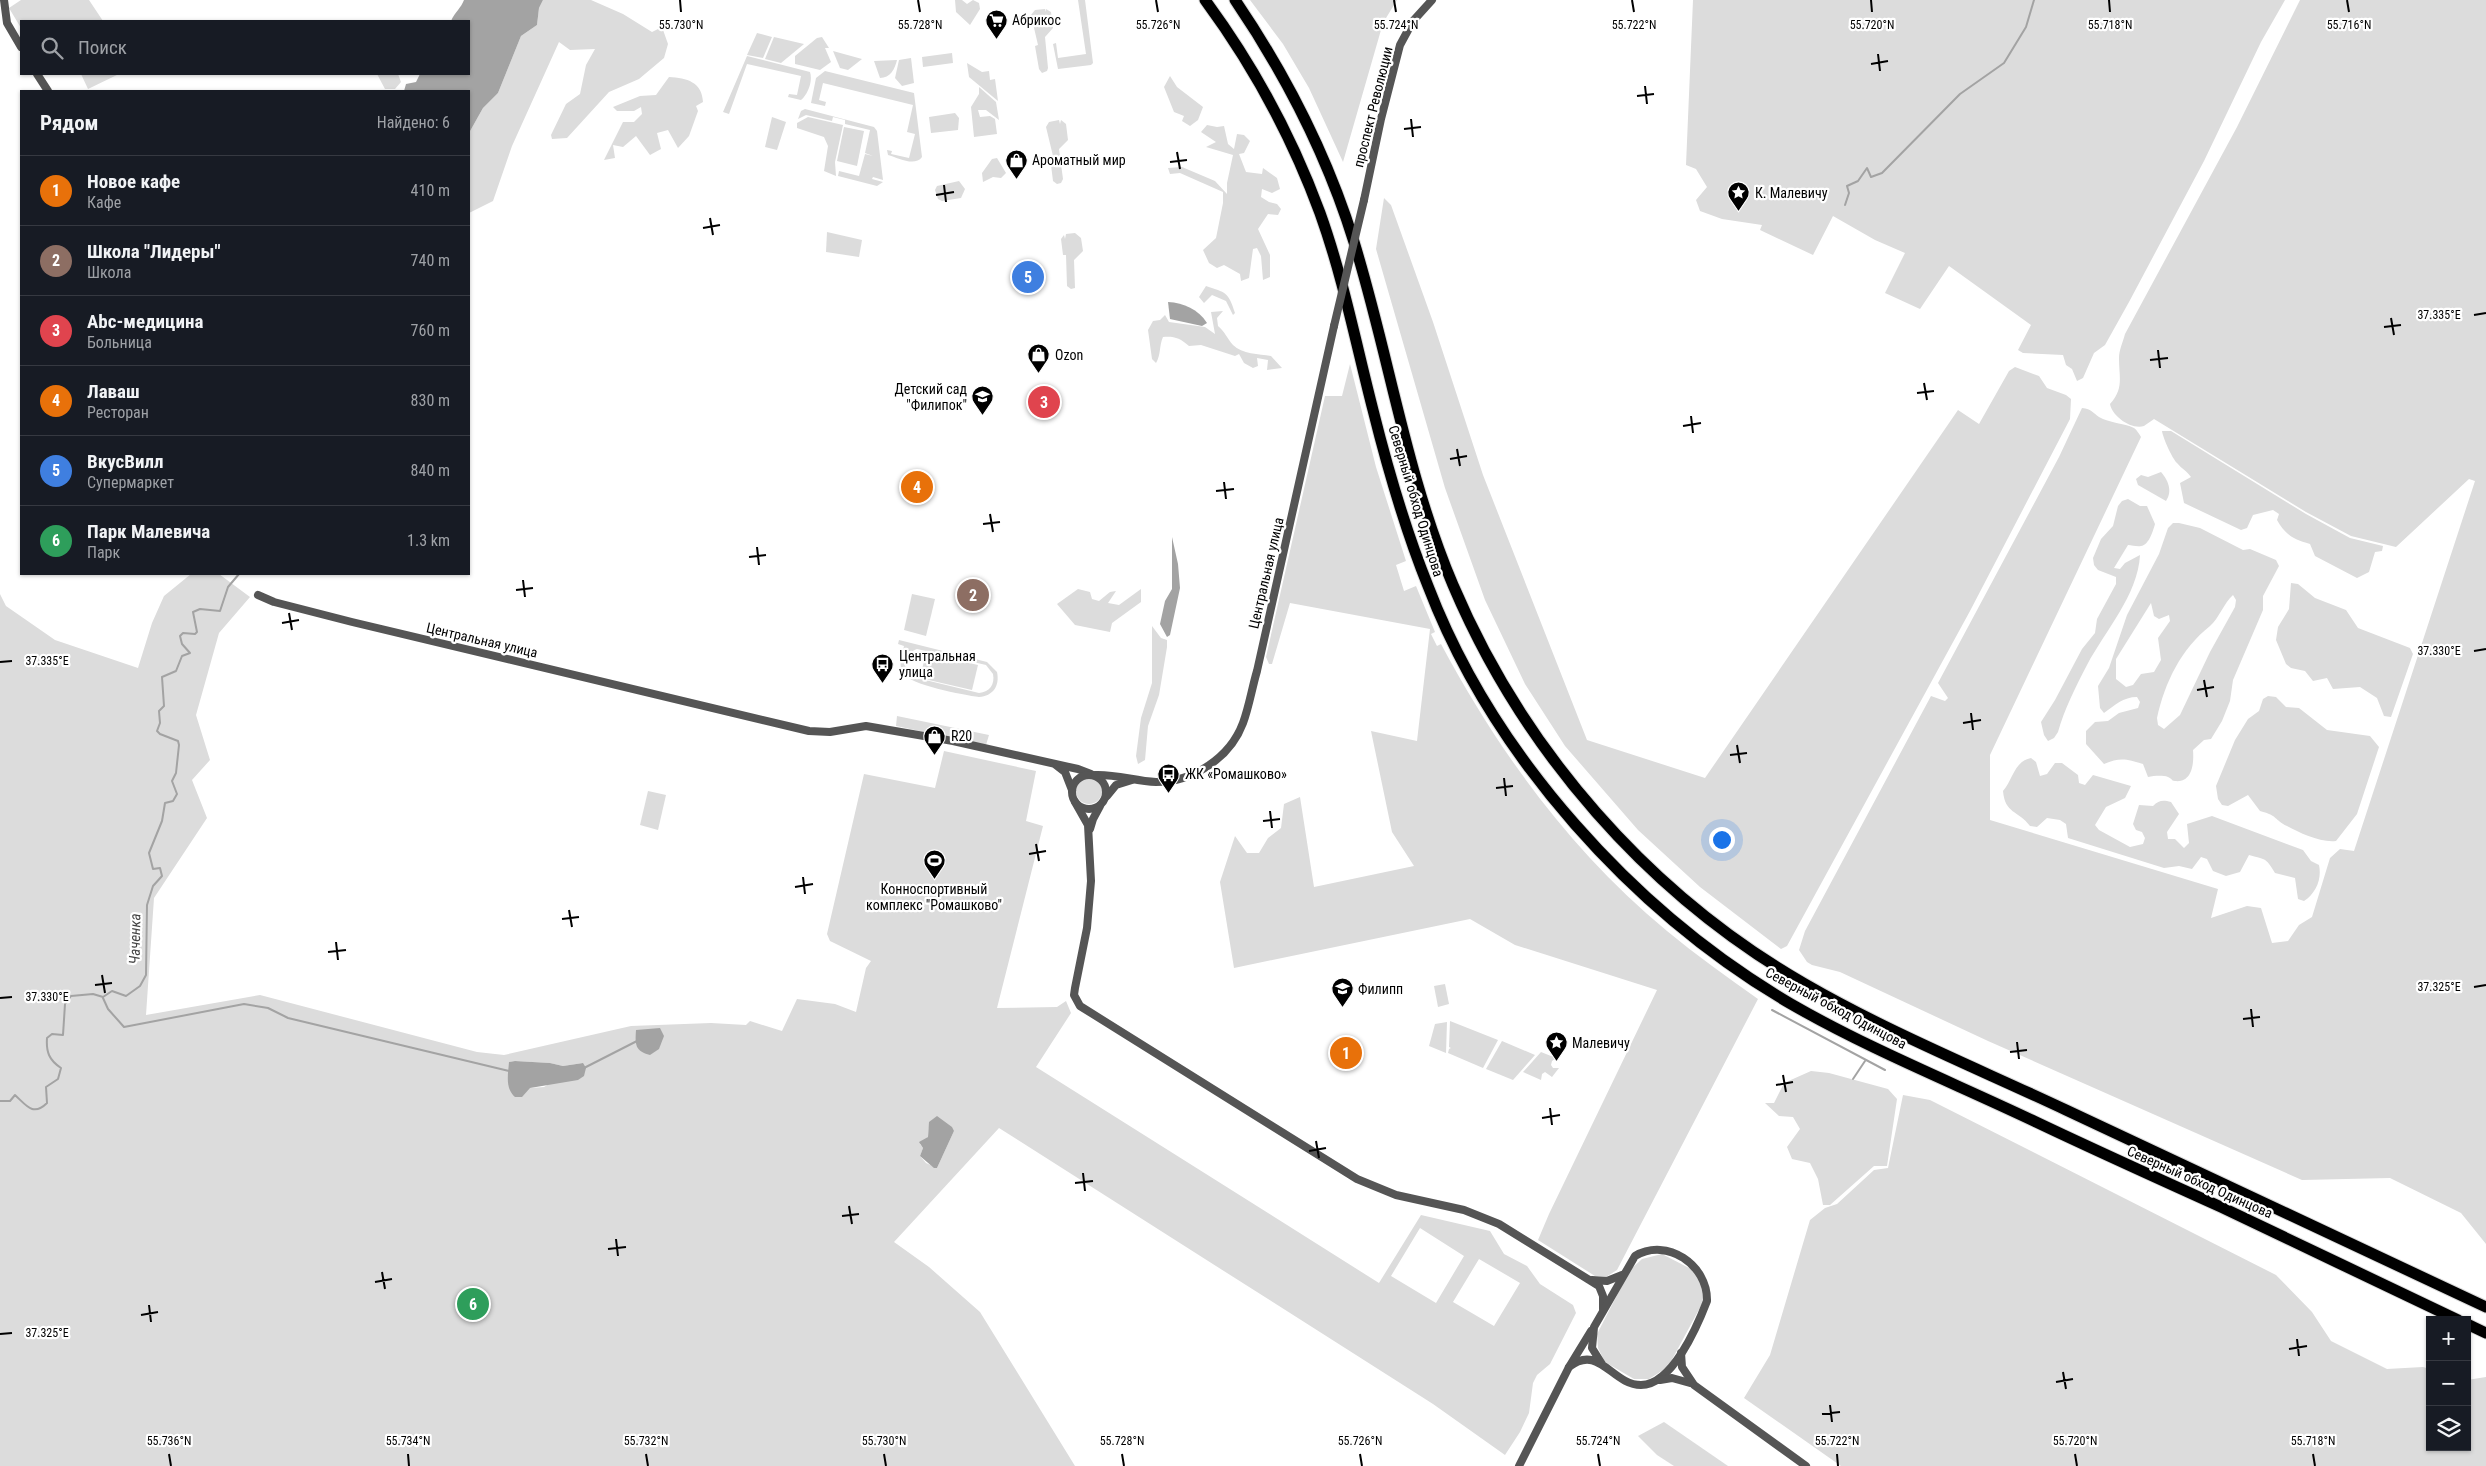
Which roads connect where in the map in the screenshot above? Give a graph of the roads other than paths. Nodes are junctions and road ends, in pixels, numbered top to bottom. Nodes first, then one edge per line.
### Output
1 (4, 0) edge
2 (1205, 0) edge
3 (1235, 0) edge
4 (1432, 0) edge
5 (20, 45) edge
6 (39, 75) edge
7 (47, 90) edge
8 (1334, 326) joint
9 (258, 595) dead end
10 (1055, 764) junction
11 (1093, 775) junction
12 (1134, 780) junction
13 (1072, 793) junction
14 (1075, 802) junction
15 (1103, 802) junction
16 (1090, 831) junction
17 (1623, 1274) junction
18 (1590, 1279) junction
19 (2486, 1307) edge
20 (1604, 1309) junction
21 (2449, 1316) edge
22 (2471, 1326) edge
23 (1594, 1327) junction
24 (2486, 1333) edge
25 (1681, 1353) junction
26 (1602, 1364) junction
27 (1569, 1367) junction
28 (1659, 1380) junction
29 (1694, 1385) junction
30 (1519, 1466) edge
31 (1806, 1466) edge

1 - 5 street
2 - 21 highway, Северный обход Одинцова
3 - 19 highway, Северный обход Одинцова
4 - 8 street, проспект Революции, bridge
6 - 7 street
8 - 12 street, Центральная улица
9 - 10 street, Центральная улица
10 - 11 street, Центральная улица
10 - 13 street
11 - 12 street, Центральная улица
11 - 13 street
11 - 15 street
12 - 15 street, Центральная улица
13 - 14 street
14 - 15 street
14 - 16 street
15 - 16 street
16 - 18 street
17 - 18 street
17 - 20 street
17 - 25 street
18 - 20 street
20 - 23 street
22 - 24 highway
23 - 26 street
23 - 27 street
25 - 28 street
25 - 29 street
26 - 27 street
26 - 28 street
27 - 30 street
28 - 29 street
29 - 31 street

